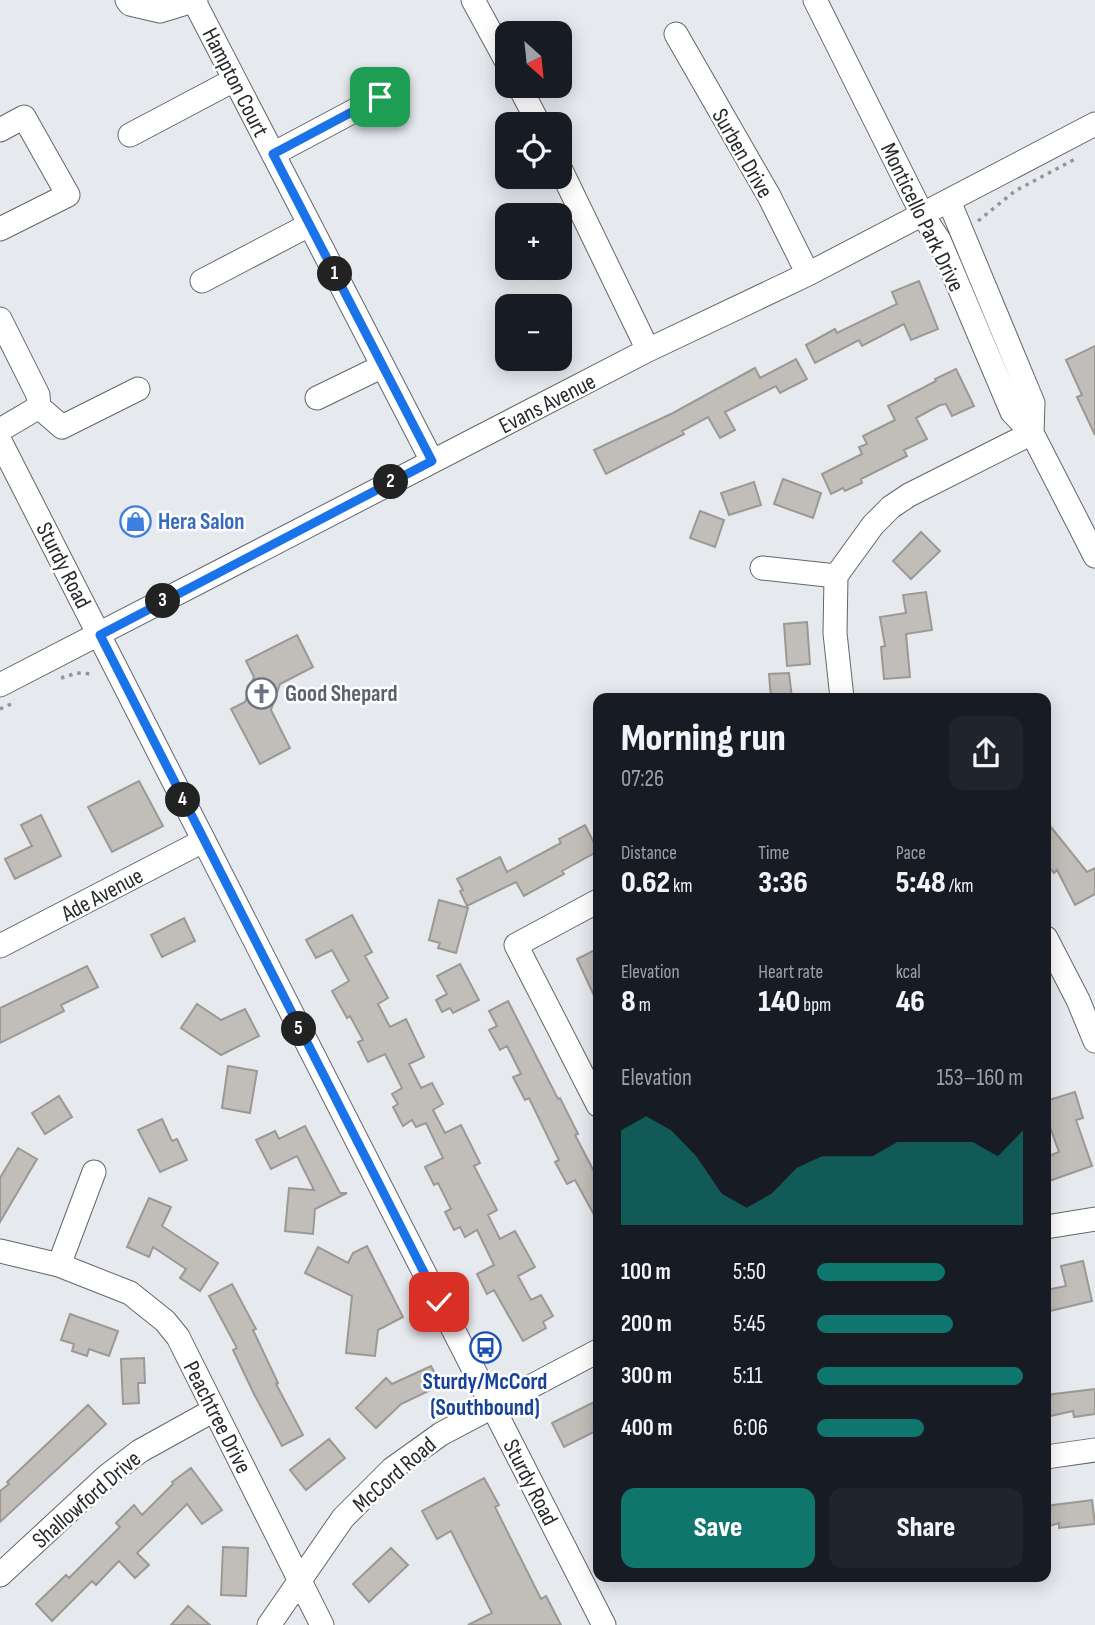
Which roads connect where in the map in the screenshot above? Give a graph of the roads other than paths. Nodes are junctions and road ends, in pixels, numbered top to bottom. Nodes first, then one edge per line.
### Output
1 (127, 0) edge
2 (473, 0) edge
3 (816, 0) edge
4 (195, 1) edge
5 (676, 34) dead end
6 (495, 40) edge
7 (234, 80) junction
8 (380, 97) dead end
9 (1095, 124) edge
10 (0, 130) edge
11 (130, 135) dead end
12 (273, 154) junction
13 (570, 189) edge
14 (948, 201) junction
15 (922, 215) junction
16 (309, 225) junction
17 (0, 229) edge
18 (808, 274) junction
19 (202, 281) dead end
20 (0, 320) edge
21 (648, 350) junction
22 (383, 366) junction
23 (138, 389) dead end
24 (317, 398) dead end
25 (39, 407) junction
26 (0, 430) edge
27 (1032, 432) junction
28 (0, 441) edge
29 (432, 461) junction
30 (1095, 556) edge
31 (762, 568) dead end
32 (836, 576) junction
33 (100, 635) junction
34 (0, 685) edge
35 (841, 693) edge
36 (203, 841) junction
37 (593, 904) edge
38 (0, 947) edge
39 (1051, 947) edge
40 (1095, 1041) edge
41 (593, 1095) edge
42 (94, 1172) dead end
43 (1095, 1219) edge
44 (1051, 1226) edge
45 (0, 1251) edge
46 (59, 1265) junction
47 (593, 1354) edge
48 (492, 1407) junction
49 (215, 1410) junction
50 (1095, 1450) edge
51 (1051, 1456) edge
52 (0, 1575) edge
53 (301, 1583) junction
54 (269, 1625) edge
55 (322, 1625) edge
56 (604, 1625) edge

1 - 4 street
2 - 6 street
3 - 15 street, Monticello Park Drive
4 - 7 street, Hampton Court
5 - 18 street, Surben Drive
7 - 11 street
7 - 12 street, Hampton Court
8 - 12 street
9 - 14 street, Evans Avenue
10 - 17 street
12 - 16 street, Hampton Court
13 - 21 street
14 - 15 street, Evans Avenue
14 - 27 street, Monticello Park Drive
15 - 18 street, Evans Avenue
15 - 27 street, Monticello Park Drive
16 - 19 street
16 - 22 street, Hampton Court
18 - 21 street, Evans Avenue
20 - 25 street
21 - 29 street, Evans Avenue
22 - 24 street
22 - 29 street, Hampton Court
23 - 25 street
25 - 26 street
27 - 30 street, Monticello Park Drive
27 - 32 street
28 - 33 street, Sturdy Road
29 - 33 street, Evans Avenue
31 - 32 street
32 - 35 street
33 - 34 street, Evans Avenue
33 - 36 street, Sturdy Road
36 - 38 street, Ade Avenue
36 - 48 street, Sturdy Road
37 - 41 street
39 - 40 street
42 - 46 street
43 - 44 street
45 - 46 street, Peachtree Drive
46 - 49 street, Peachtree Drive
47 - 48 street, McCord Road
48 - 53 street, McCord Road
48 - 56 street, Sturdy Road
49 - 52 street, Shallowford Drive
49 - 53 street, Peachtree Drive
50 - 51 street
53 - 54 street, McCord Road
53 - 55 street, Peachtree Drive

